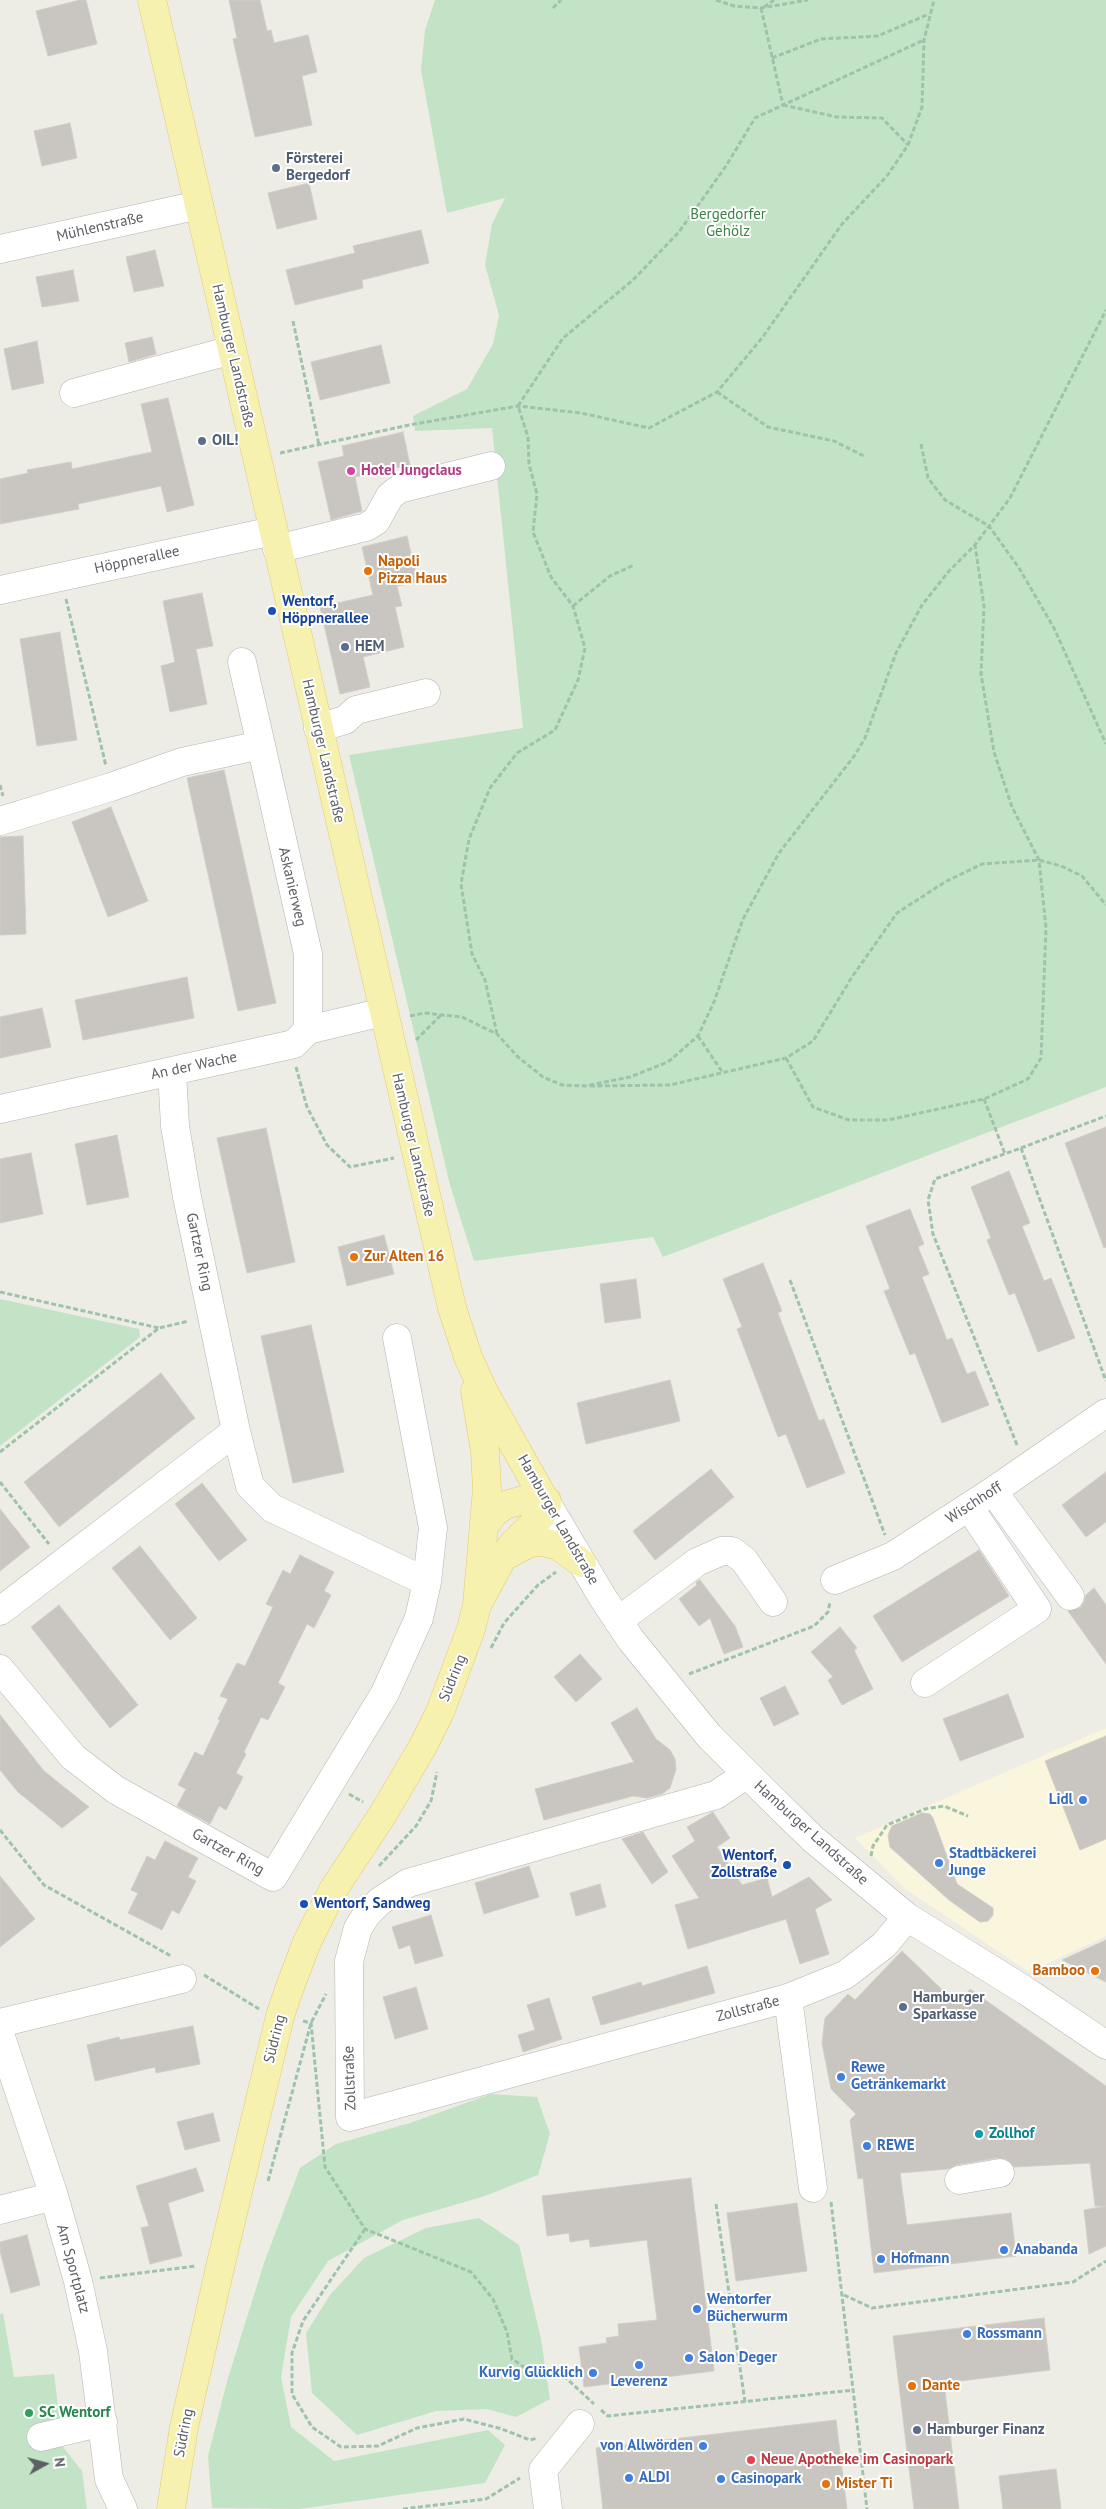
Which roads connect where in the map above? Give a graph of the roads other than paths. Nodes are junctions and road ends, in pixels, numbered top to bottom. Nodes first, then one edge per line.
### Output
1 (152, 0) edge
2 (199, 205) junction
3 (0, 249) edge
4 (232, 350) junction
5 (74, 393) dead end
6 (491, 466) dead end
7 (275, 540) junction
8 (0, 590) edge
9 (242, 662) dead end
10 (426, 693) dead end
11 (318, 728) junction
12 (261, 745) junction
13 (0, 821) edge
14 (384, 1017) junction
15 (301, 1037) junction
16 (172, 1071) junction
17 (0, 1109) edge
18 (397, 1338) dead end
19 (468, 1357) junction
20 (1106, 1413) edge
21 (236, 1431) junction
22 (993, 1491) junction
23 (547, 1502) junction
24 (969, 1507) junction
25 (485, 1525) junction
26 (503, 1558) junction
27 (582, 1562) junction
28 (835, 1580) road end
29 (428, 1582) junction
30 (1070, 1596) dead end
31 (773, 1602) dead end
32 (477, 1605) junction
33 (0, 1611) edge
34 (618, 1621) junction
35 (0, 1669) edge
36 (925, 1683) dead end
37 (747, 1774) junction
38 (907, 1917) junction
39 (187, 1971) road end
40 (788, 1998) junction
41 (0, 2024) edge
42 (0, 2034) edge
43 (1106, 2045) edge
44 (1000, 2173) dead end
45 (958, 2180) dead end
46 (822, 2190) road end
47 (54, 2196) junction
48 (0, 2210) edge
49 (103, 2422) junction
50 (580, 2424) road end
51 (40, 2437) dead end
52 (123, 2509) edge
53 (171, 2509) edge
54 (548, 2509) edge

1 - 2 main road, Hamburger Landstraße
2 - 3 street, Mühlenstraße
2 - 4 main road, Hamburger Landstraße
4 - 5 street
4 - 7 main road, Hamburger Landstraße
6 - 7 street, Höppnerallee
7 - 8 street, Höppnerallee
7 - 11 main road, Hamburger Landstraße
9 - 12 street, Askanierweg
10 - 11 street
11 - 14 main road, Hamburger Landstraße
12 - 13 street
12 - 15 street, Askanierweg
14 - 15 street, An der Wache
14 - 19 main road, Hamburger Landstraße
15 - 16 street, An der Wache
16 - 17 street, An der Wache
16 - 21 street, Gartzer Ring
18 - 29 street, Gartzer Ring
19 - 23 main road, Hamburger Landstraße
19 - 25 main road, Südring
20 - 22 street, Wischhoff
21 - 29 street, Gartzer Ring
21 - 33 street
22 - 24 street, Wischhoff
22 - 30 street
23 - 25 main road
23 - 26 main road, Südring
23 - 27 street, Hamburger Landstraße
24 - 28 street, Wischhoff
24 - 36 street
25 - 32 main road, Südring
26 - 27 main road
26 - 32 main road, Südring
27 - 34 street, Hamburger Landstraße
29 - 35 street, Gartzer Ring
31 - 34 street
32 - 53 main road, Südring
34 - 37 street, Hamburger Landstraße
37 - 38 street, Hamburger Landstraße
37 - 40 street, Zollstraße
38 - 40 street, Zollstraße
38 - 43 street, Hamburger Landstraße
39 - 41 street
40 - 46 street
42 - 47 street, Am Sportplatz
44 - 45 street
47 - 48 street
47 - 49 street, Am Sportplatz
49 - 51 street
49 - 52 street, Am Sportplatz
50 - 54 street

